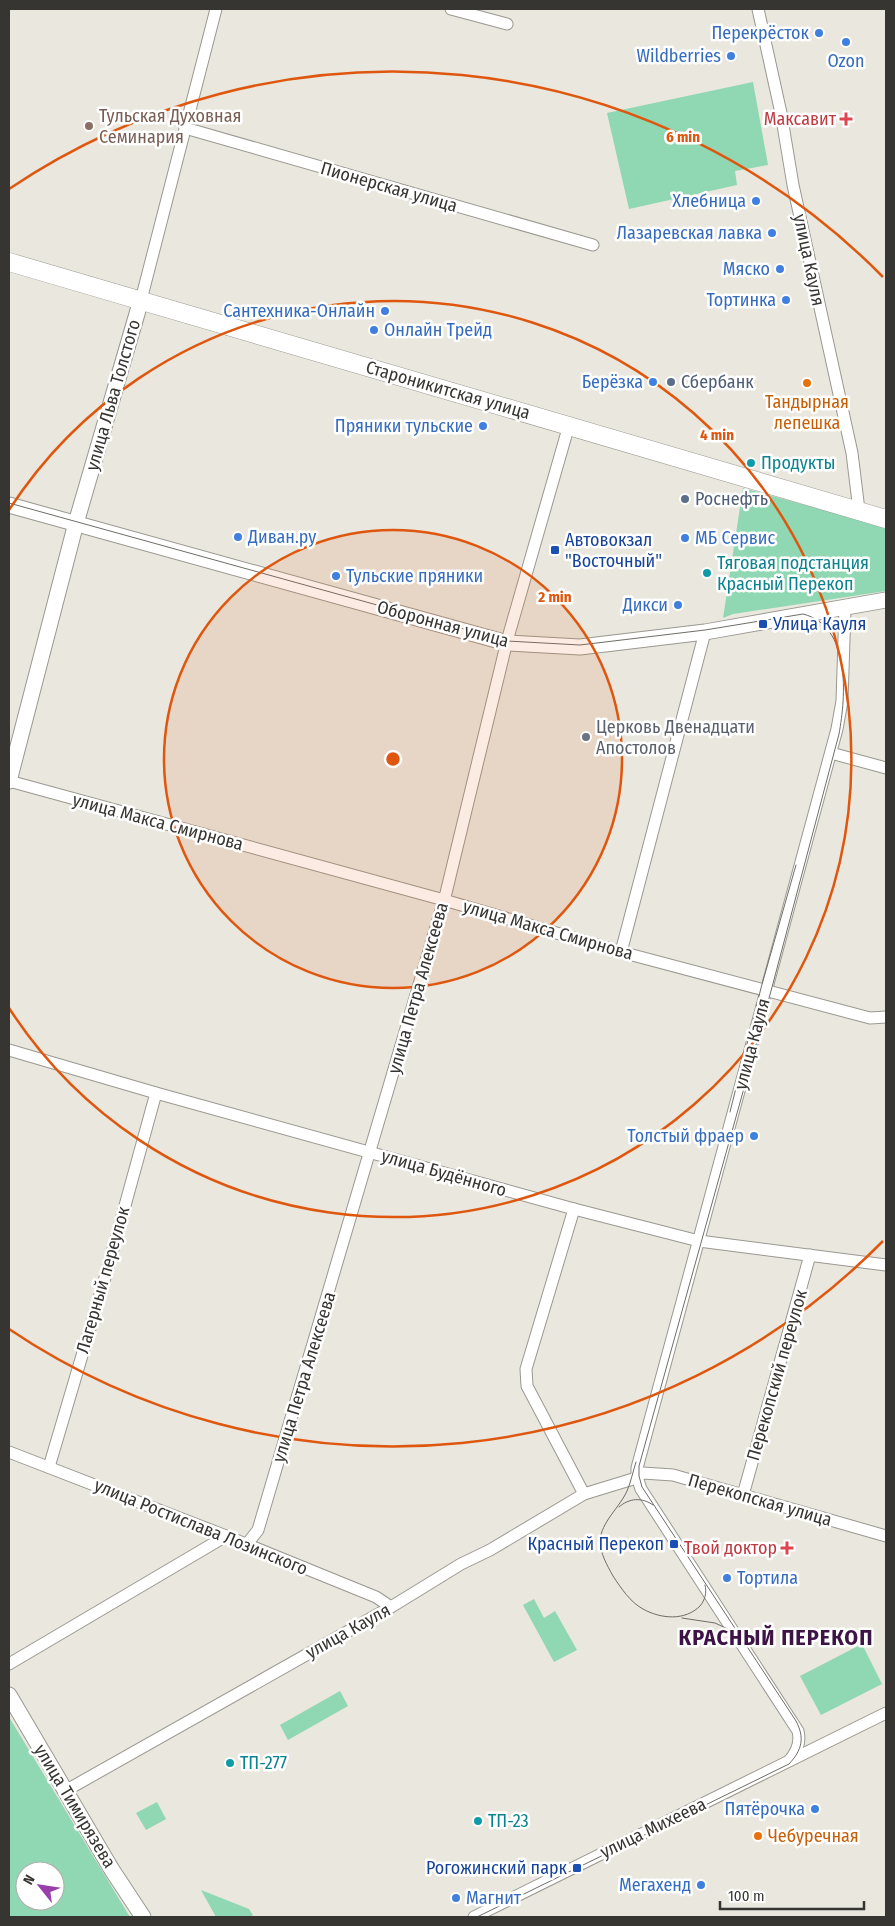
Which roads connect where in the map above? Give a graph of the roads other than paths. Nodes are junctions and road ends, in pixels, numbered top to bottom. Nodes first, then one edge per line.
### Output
1 (216, 9) edge
2 (451, 9) edge
3 (758, 9) edge
4 (507, 24) dead end
5 (185, 128) junction
6 (593, 245) dead end
7 (9, 262) edge
8 (141, 300) junction
9 (569, 425) junction
10 (9, 505) edge
11 (859, 510) junction
12 (886, 518) edge
13 (76, 523) junction
14 (886, 600) edge
15 (845, 608) junction
16 (706, 632) junction
17 (507, 643) junction
18 (831, 754) junction
19 (886, 768) edge
20 (9, 781) edge
21 (444, 900) junction
22 (621, 952) junction
23 (766, 989) junction
24 (886, 1017) edge
25 (9, 1050) edge
26 (156, 1093) junction
27 (370, 1152) junction
28 (574, 1209) junction
29 (699, 1242) junction
30 (810, 1255) junction
31 (886, 1264) edge
32 (9, 1452) edge
33 (49, 1467) junction
34 (635, 1478) junction
35 (584, 1494) junction
36 (743, 1495) junction
37 (226, 1536) junction
38 (886, 1536) edge
39 (247, 1544) junction
40 (391, 1607) junction
41 (9, 1664) edge
42 (9, 1694) edge
43 (886, 1713) edge
44 (789, 1761) junction
45 (65, 1790) junction
46 (143, 1917) edge
47 (474, 1917) edge

1 - 5 street, улица Льва Толстого
2 - 4 street
3 - 11 street, улица Кауля
5 - 6 street, Пионерская улица
5 - 8 street, улица Льва Толстого
7 - 8 main road, Староникитская улица
8 - 9 main road, Староникитская улица
8 - 13 main road, улица Льва Толстого
9 - 11 main road, Староникитская улица
9 - 17 street, улица Петра Алексеева
10 - 13 main road, Оборонная улица
11 - 12 main road, Староникитская улица
13 - 17 main road, Оборонная улица
13 - 20 main road, улица Льва Толстого
14 - 15 main road, Оборонная улица
15 - 16 main road, Оборонная улица
15 - 18 street, улица Кауля
16 - 17 main road, Оборонная улица
16 - 22 street
17 - 21 street, улица Петра Алексеева
18 - 19 street
18 - 23 street, улица Кауля
20 - 21 street, улица Макса Смирнова
21 - 22 street, улица Макса Смирнова
21 - 27 street, улица Петра Алексеева
22 - 23 street, улица Макса Смирнова
23 - 24 street, улица Макса Смирнова
23 - 29 street, улица Кауля
25 - 26 street, улица Будённого
26 - 27 street, улица Будённого
26 - 33 street, Лагерный переулок
27 - 28 street, улица Будённого
27 - 39 street, улица Петра Алексеева
28 - 29 street, улица Будённого
28 - 35 street
29 - 30 street, улица Будённого
29 - 34 street, улица Кауля
30 - 31 street, улица Будённого
30 - 36 street, Перекопский переулок
32 - 33 street, улица Ростислава Лозинского
33 - 37 street, улица Ростислава Лозинского
34 - 35 street, улица Кауля
34 - 36 street, Перекопская улица
34 - 44 street
35 - 40 street, улица Кауля
36 - 38 street, Перекопская улица
37 - 39 street, улица Ростислава Лозинского
37 - 41 street
39 - 40 street, улица Ростислава Лозинского
40 - 45 street, улица Кауля
42 - 45 main road, улица Тимирязева
43 - 44 street, улица Михеева
44 - 47 street, улица Михеева
45 - 46 main road, улица Тимирязева

